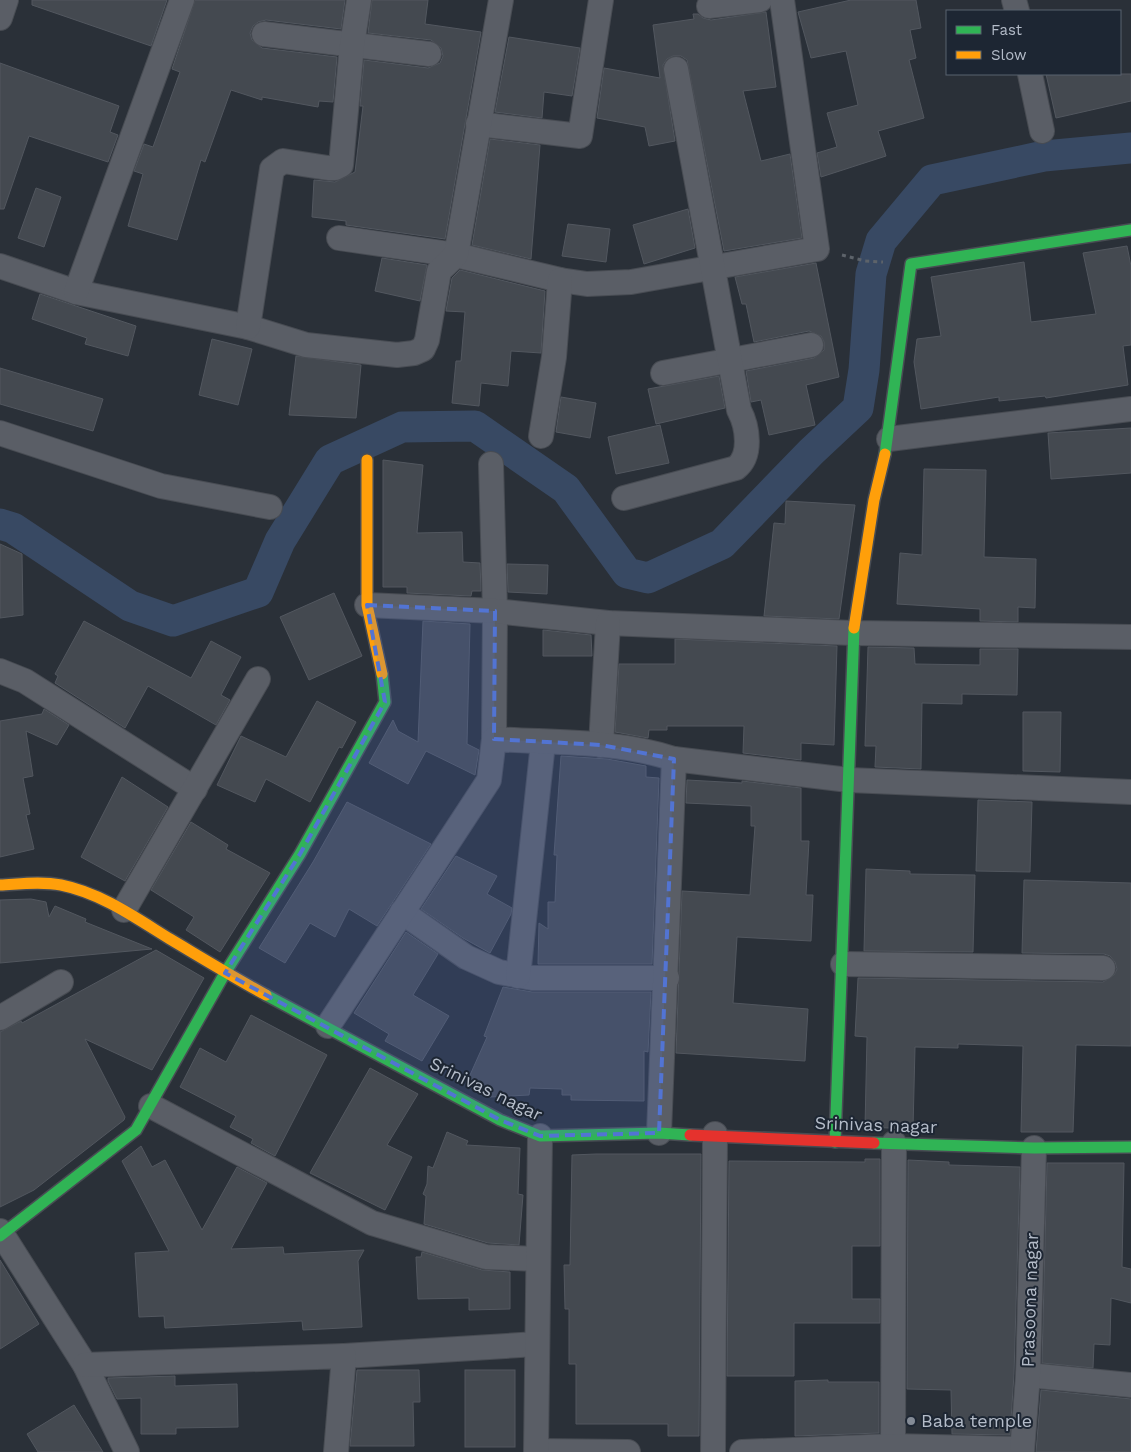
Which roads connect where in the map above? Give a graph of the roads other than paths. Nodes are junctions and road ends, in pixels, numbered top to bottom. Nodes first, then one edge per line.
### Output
1 (6, 0) edge
2 (182, 0) edge
3 (359, 0) edge
4 (501, 0) edge
5 (601, 0) edge
6 (760, 0) edge
7 (782, 0) edge
8 (709, 6) dead end
9 (0, 18) edge
10 (264, 34) dead end
11 (352, 45) junction
12 (429, 54) dead end
13 (676, 68) dead end
14 (1030, 75) edge
15 (478, 124) junction
16 (1042, 131) dead end
17 (1131, 230) edge
18 (339, 238) dead end
19 (456, 255) junction
20 (0, 266) edge
21 (713, 269) junction
22 (560, 280) junction
23 (76, 292) junction
24 (248, 327) junction
25 (811, 345) dead end
26 (728, 361) junction
27 (663, 373) dead end
28 (1131, 409) edge
29 (0, 433) edge
30 (540, 436) dead end
31 (889, 439) junction
32 (367, 460) dead end
33 (492, 464) dead end
34 (624, 498) dead end
35 (270, 506) dead end
36 (367, 605) junction
37 (495, 611) junction
38 (608, 623) junction
39 (853, 633) junction
40 (1131, 637) edge
41 (0, 671) edge
42 (258, 679) dead end
43 (494, 739) junction
44 (543, 742) junction
45 (601, 746) junction
46 (674, 759) junction
47 (849, 780) junction
48 (194, 789) junction
49 (1131, 792) edge
50 (0, 885) edge
51 (124, 910) junction
52 (402, 912) junction
53 (843, 964) junction
54 (1104, 968) dead end
55 (225, 972) junction
56 (518, 976) junction
57 (667, 978) junction
58 (61, 982) dead end
59 (0, 1018) edge
60 (328, 1026) junction
61 (151, 1106) junction
62 (659, 1133) junction
63 (715, 1134) junction
64 (540, 1136) junction
65 (835, 1142) junction
66 (894, 1143) junction
67 (1131, 1147) edge
68 (1034, 1148) junction
69 (1, 1234) edge
70 (537, 1259) junction
71 (537, 1344) junction
72 (344, 1356) junction
73 (85, 1365) junction
74 (1028, 1375) junction
75 (1131, 1385) edge
76 (893, 1446) junction
77 (1022, 1450) edge
78 (536, 1451) edge
79 (127, 1452) edge
80 (336, 1452) edge
81 (628, 1452) edge
82 (713, 1452) edge
83 (742, 1452) edge

1 - 9 street
2 - 23 street
3 - 11 street
4 - 15 street
5 - 15 street
6 - 8 street
7 - 21 street
10 - 11 street
11 - 12 street
11 - 24 street
13 - 21 street
14 - 16 street
15 - 19 street
17 - 31 street
18 - 19 street
19 - 22 street
19 - 24 street
20 - 23 street
21 - 22 street
21 - 26 street
22 - 30 street
23 - 24 street
25 - 26 street
26 - 27 street
26 - 34 street
28 - 31 street
29 - 35 street
31 - 39 street
32 - 36 street
33 - 37 street
36 - 37 street
36 - 55 street
37 - 38 street
37 - 43 street
38 - 39 street
38 - 45 street
39 - 40 street
39 - 47 street
41 - 48 street
42 - 48 street
43 - 44 street
43 - 52 street
44 - 45 street
44 - 56 street
45 - 46 street
46 - 47 street
46 - 57 street
47 - 49 street
47 - 53 street
48 - 51 street
50 - 51 street, Srinivas nagar
51 - 55 street, Srinivas nagar
52 - 56 street
52 - 60 street
53 - 54 street
53 - 65 street
55 - 60 street, Srinivas nagar
55 - 61 street
56 - 57 street
57 - 62 street
58 - 59 street
60 - 64 street, Srinivas nagar
61 - 69 street
61 - 70 street
62 - 63 street, Srinivas nagar
62 - 64 street, Srinivas nagar
63 - 65 street, Srinivas nagar
63 - 82 street
64 - 70 street
65 - 66 street, Srinivas nagar
66 - 68 street, Srinivas nagar
66 - 76 street
67 - 68 street, Srinivas nagar
68 - 74 street, Prasoona nagar
69 - 73 street
70 - 71 street
71 - 72 street
71 - 78 street
72 - 73 street
72 - 80 street
73 - 79 street
74 - 75 street
74 - 77 street, Prasoona nagar
76 - 77 street
76 - 83 street
78 - 81 street

